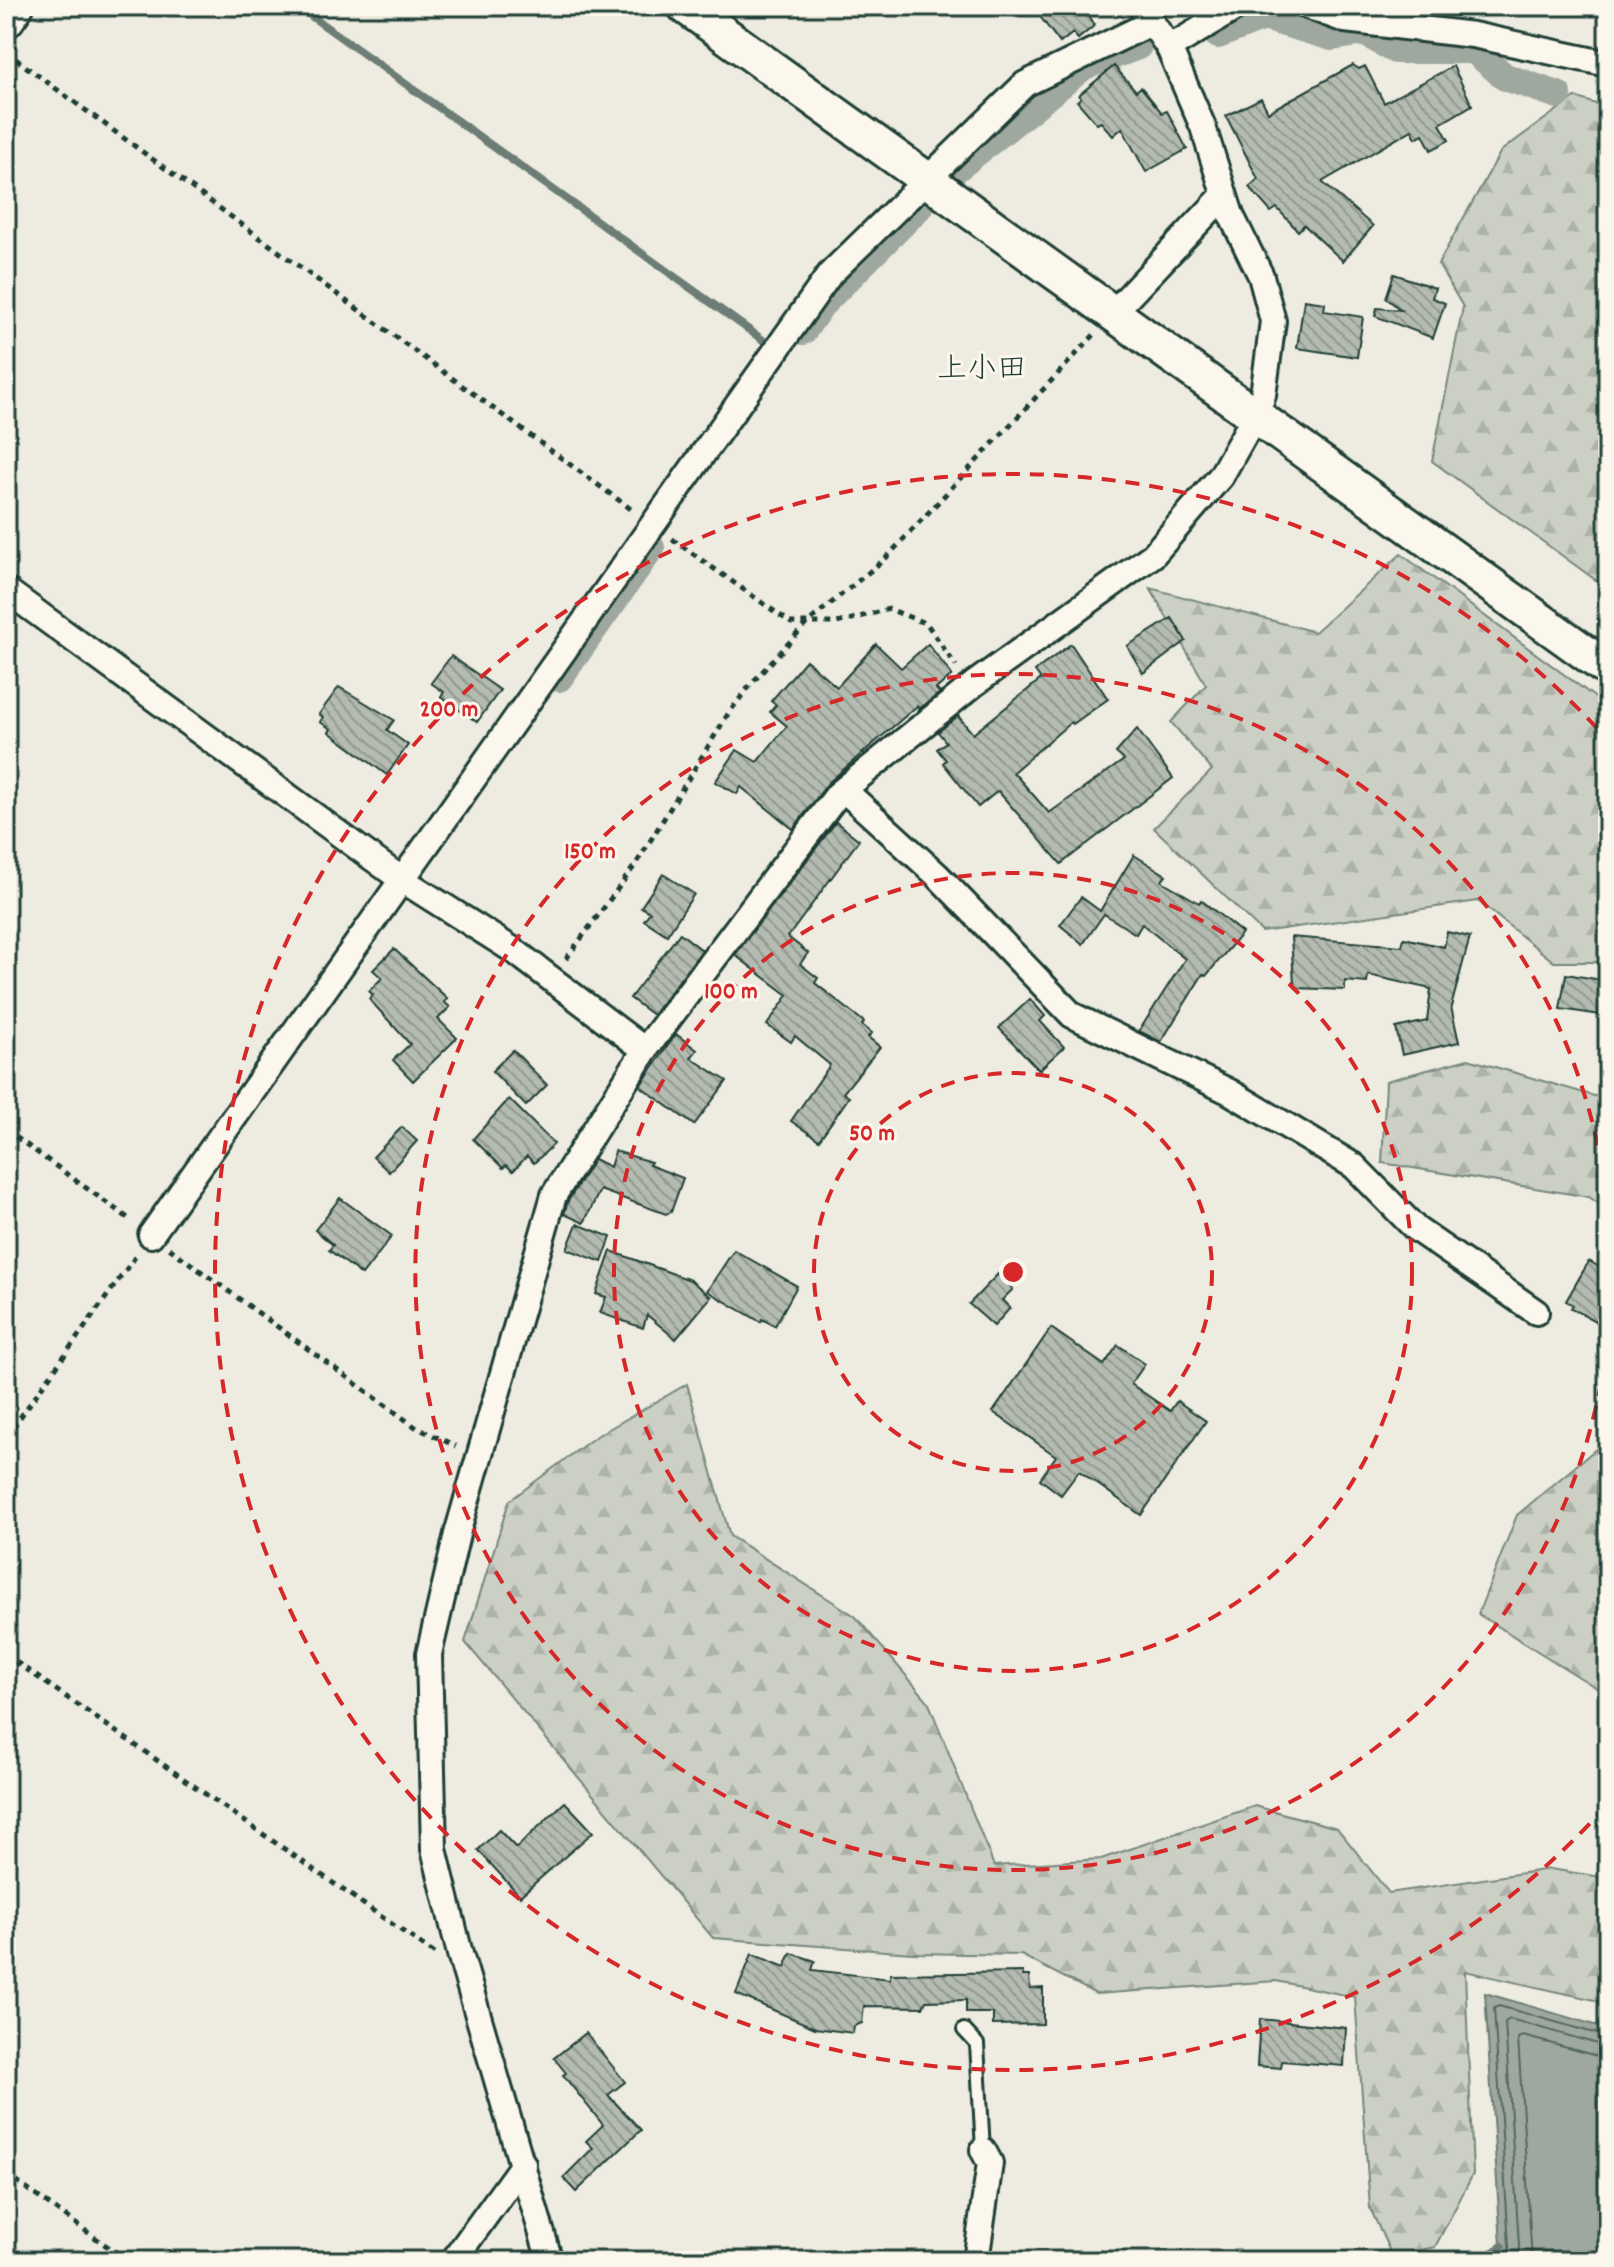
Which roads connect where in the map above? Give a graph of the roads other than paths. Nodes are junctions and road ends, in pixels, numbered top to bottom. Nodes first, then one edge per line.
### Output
1 (16, 6) edge
2 (685, 6) edge
3 (1239, 6) edge
4 (1307, 6) edge
5 (1146, 15) edge
6 (6, 20) edge
7 (1169, 48) junction
8 (1608, 64) edge
9 (924, 179) junction
10 (1224, 195) junction
11 (1113, 313) junction
12 (1256, 414) junction
13 (6, 590) edge
14 (1608, 669) edge
15 (844, 790) junction
16 (401, 879) junction
17 (645, 1050) junction
18 (151, 1235) road end
19 (1536, 1312) dead end
20 (964, 2030) dead end
21 (983, 2150) joint
22 (523, 2164) junction
23 (453, 2261) edge
24 (550, 2261) edge
25 (976, 2261) edge

1 - 6 street
2 - 9 street
3 - 7 street
4 - 8 street
5 - 7 street
5 - 9 street
7 - 10 street
9 - 11 street
9 - 16 street
10 - 11 street
10 - 12 street
11 - 12 street
12 - 14 street
12 - 15 street
13 - 16 street
15 - 17 street
15 - 19 street
16 - 17 street
16 - 18 street
17 - 22 street
20 - 21 lane
21 - 25 street
22 - 23 street
22 - 24 street

